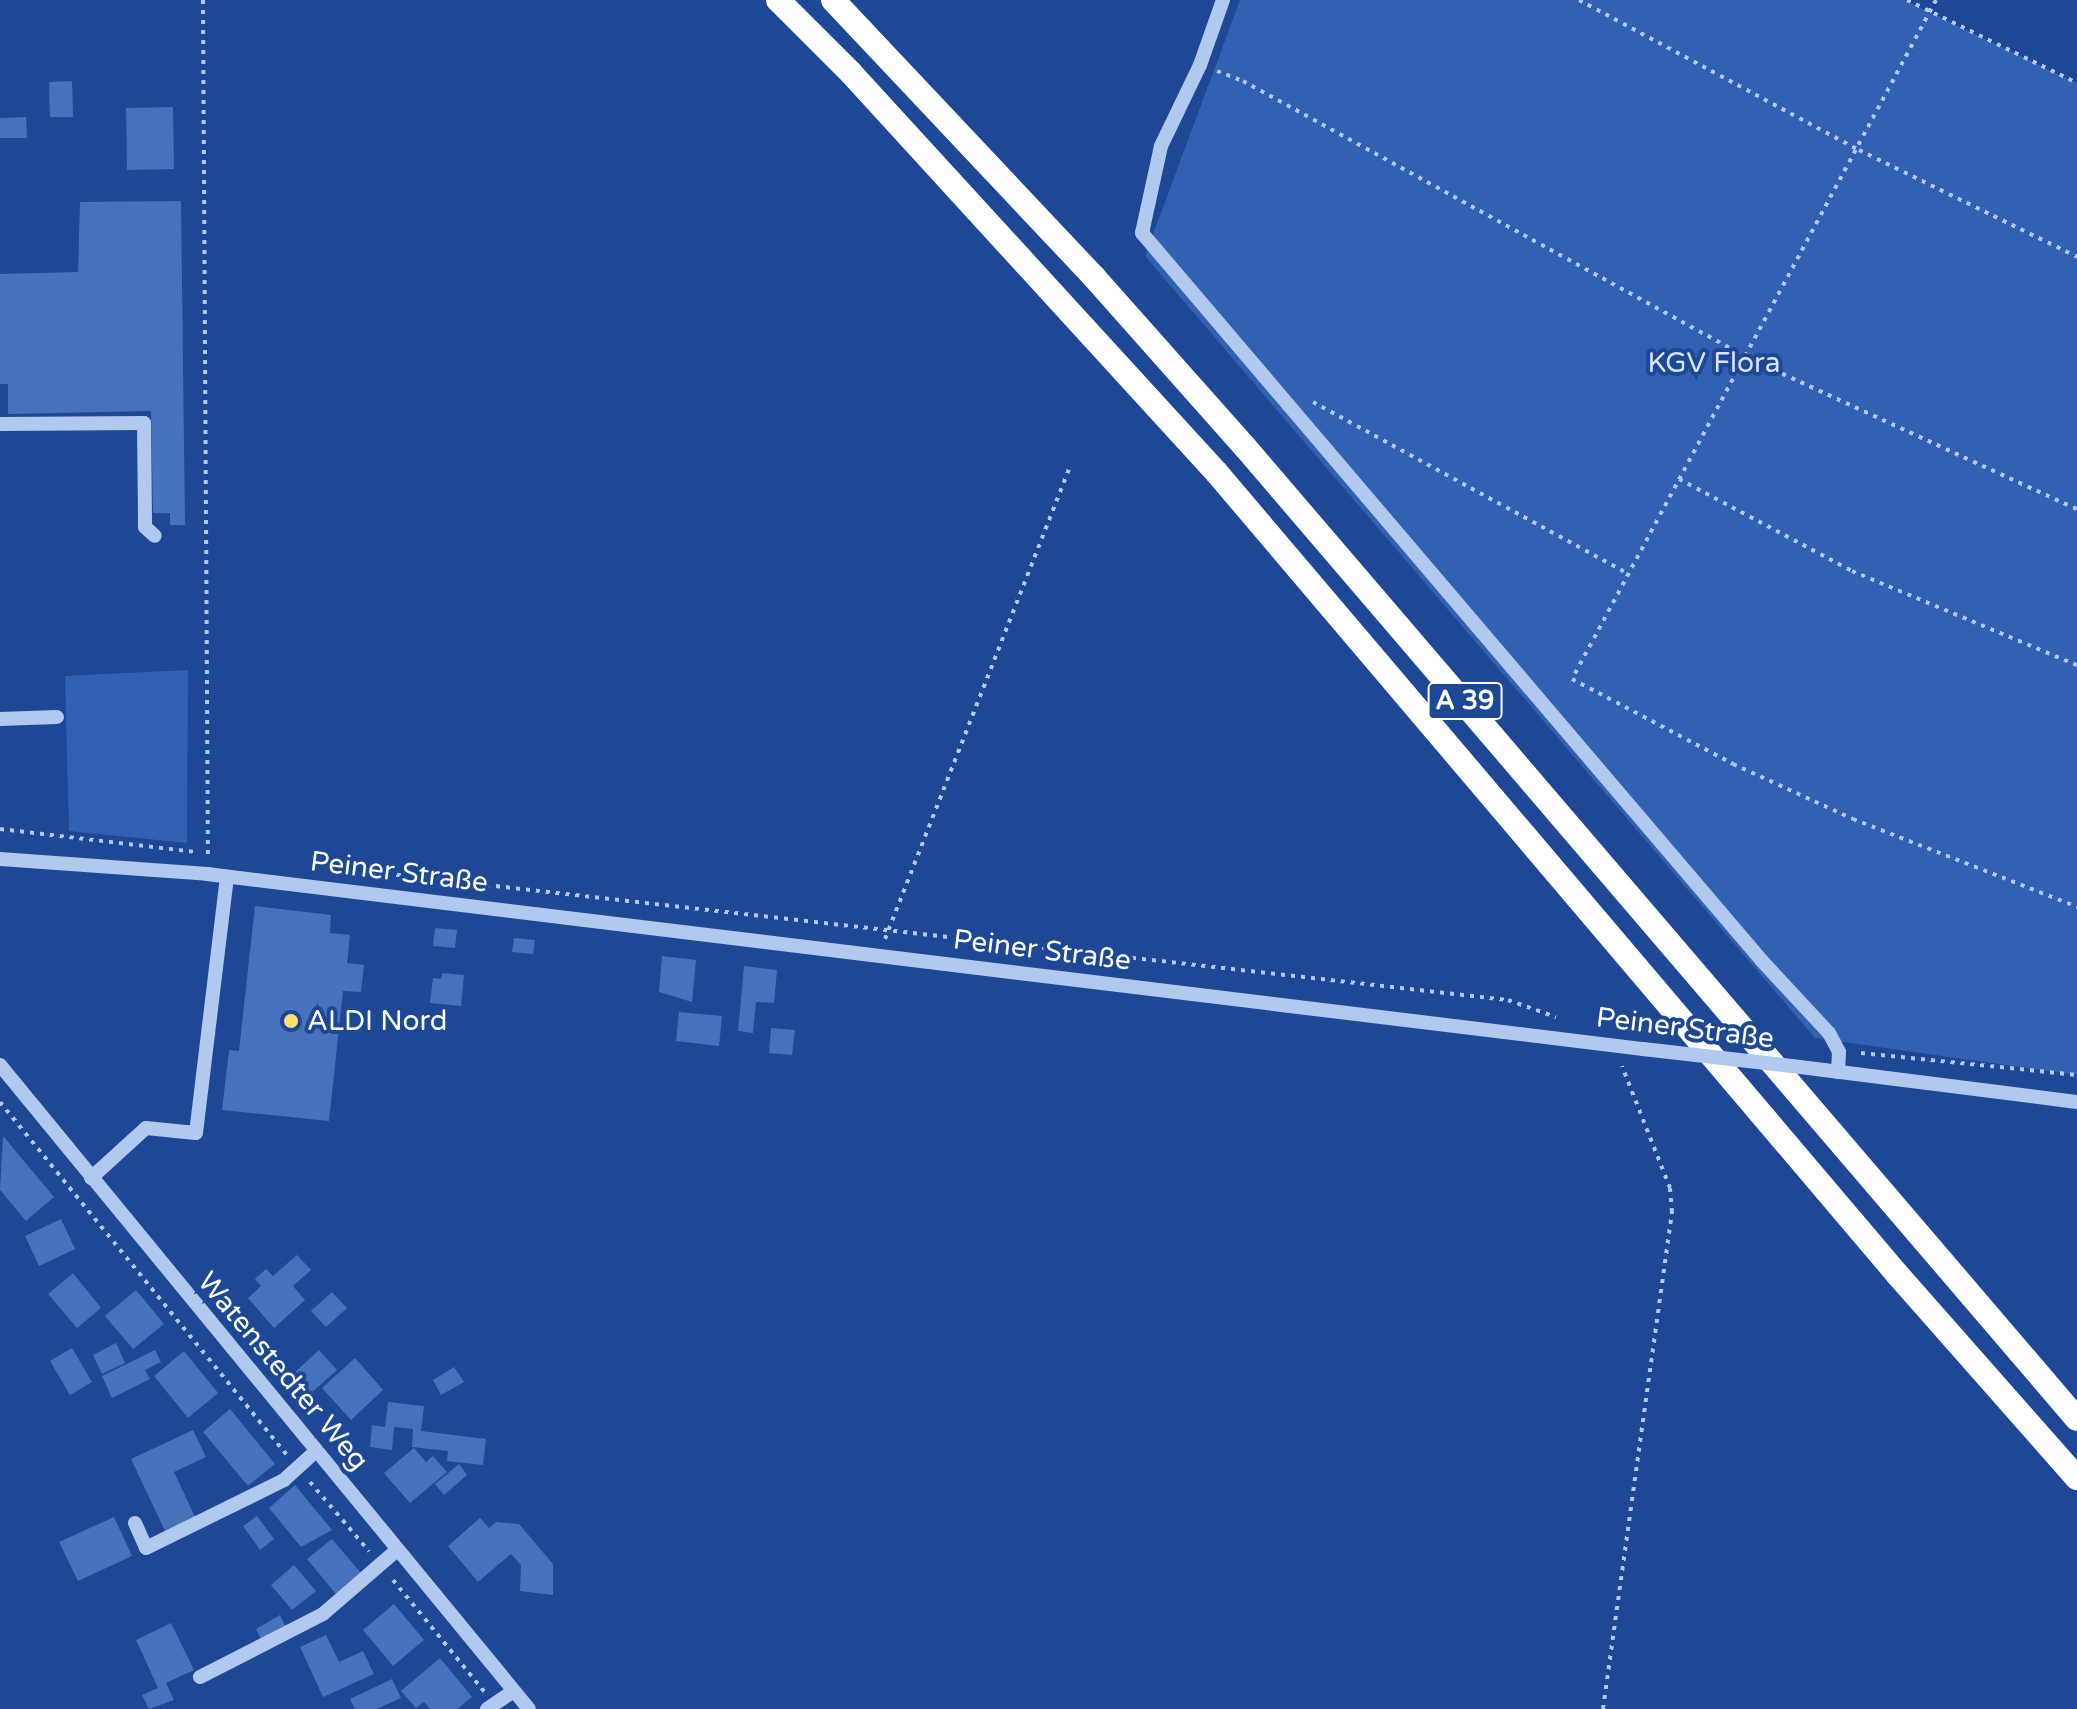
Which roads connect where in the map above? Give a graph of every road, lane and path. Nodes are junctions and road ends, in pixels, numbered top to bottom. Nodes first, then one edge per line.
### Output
1 (203, 0) edge
2 (778, 0) edge
3 (833, 0) edge
4 (1223, 0) edge
5 (1579, 0) edge
6 (1907, 0) edge
7 (1936, 0) edge
8 (1929, 12) junction
9 (1200, 65) junction
10 (2077, 83) edge
11 (1859, 150) junction
12 (2077, 257) edge
13 (1746, 357) junction
14 (1291, 407) junction
15 (0, 424) edge
16 (1069, 469) dead end
17 (1679, 479) junction
18 (2077, 509) edge
19 (155, 536) dead end
20 (1628, 574) junction
21 (2077, 665) edge
22 (57, 717) dead end
23 (0, 719) edge
24 (0, 829) edge
25 (208, 853) junction
26 (224, 855) dead end
27 (0, 859) edge
28 (319, 866) dead end
29 (207, 874) junction
30 (227, 877) junction
31 (2077, 907) edge
32 (889, 931) junction
33 (878, 956) junction
34 (1568, 1019) dead end
35 (1616, 1046) junction
36 (1839, 1052) junction
37 (0, 1065) edge
38 (1838, 1072) junction
39 (2077, 1075) edge
40 (0, 1102) edge
41 (2077, 1102) edge
42 (91, 1178) junction
43 (2077, 1419) edge
44 (316, 1451) junction
45 (299, 1469) junction
46 (2077, 1478) edge
47 (135, 1523) dead end
48 (397, 1550) junction
49 (380, 1564) junction
50 (200, 1677) dead end
51 (514, 1691) junction
52 (491, 1707) edge
53 (529, 1709) edge
54 (1603, 1709) edge

1 - 25 path
2 - 46 highway, A 39
3 - 43 highway, A 39
4 - 9 street
5 - 11 path
6 - 8 path
7 - 8 path
8 - 10 path
8 - 11 path
9 - 13 path
9 - 14 street
11 - 12 path
11 - 13 path
13 - 17 path
13 - 18 path
14 - 20 path
14 - 36 street
15 - 19 street
16 - 32 path
17 - 20 path
17 - 21 path
20 - 31 path
22 - 23 street
24 - 25 path
25 - 26 path
25 - 29 path
27 - 29 street, Peiner Straße
28 - 32 path
29 - 30 street, Peiner Straße
30 - 33 street, Peiner Straße
30 - 42 street
32 - 33 path
32 - 34 path
33 - 35 street, Peiner Straße
35 - 38 street, Peiner Straße, bridge
35 - 54 path
36 - 38 street
36 - 39 path
37 - 42 street, Watenstedter Weg
38 - 41 street, Peiner Straße
40 - 45 path
42 - 44 street, Watenstedter Weg
44 - 45 street
44 - 48 street, Watenstedter Weg
45 - 47 street
45 - 49 path
48 - 49 street
48 - 51 street, Watenstedter Weg
49 - 50 street
49 - 52 path
51 - 52 street
51 - 53 street, Watenstedter Weg

